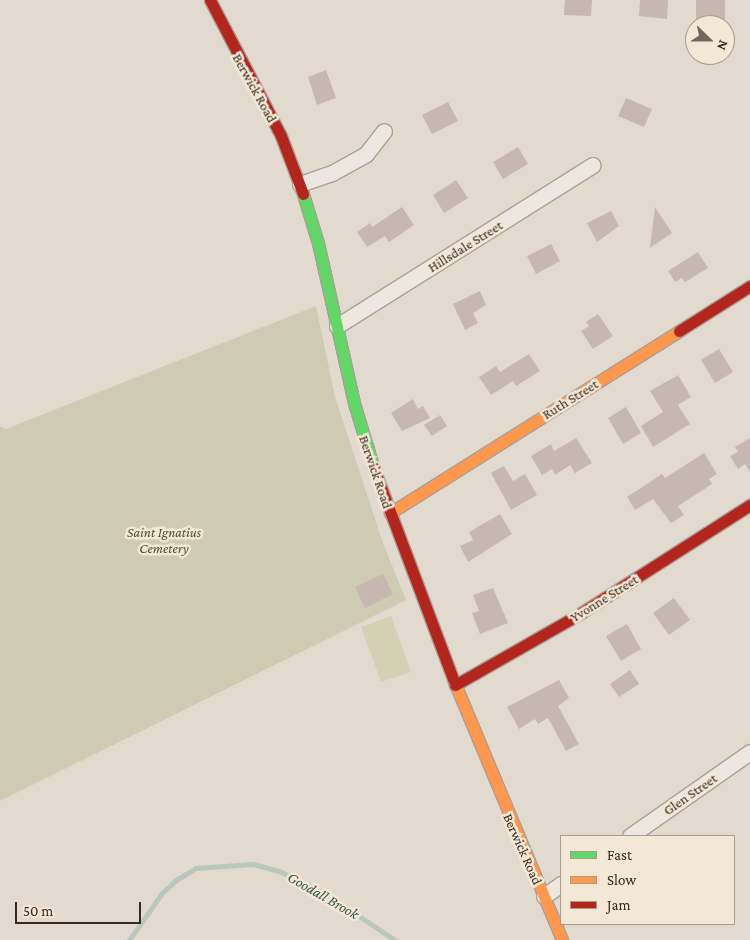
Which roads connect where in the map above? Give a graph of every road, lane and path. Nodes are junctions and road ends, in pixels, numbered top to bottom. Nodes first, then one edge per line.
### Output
1 (210, 0) edge
2 (384, 131) dead end
3 (593, 165) dead end
4 (300, 184) junction
5 (750, 286) edge
6 (337, 326) junction
7 (750, 505) edge
8 (390, 512) junction
9 (455, 685) junction
10 (750, 752) edge
11 (631, 835) edge
12 (560, 885) edge
13 (544, 896) junction
14 (562, 940) edge

1 - 4 street, Berwick Road
2 - 4 street
3 - 6 street, Hillsdale Street
4 - 6 street, Berwick Road
5 - 8 street, Ruth Street
6 - 8 street, Berwick Road
7 - 9 street, Yvonne Street
8 - 9 street, Berwick Road
9 - 13 street, Berwick Road
10 - 11 street, Glen Street
12 - 13 street
13 - 14 street, Berwick Road

